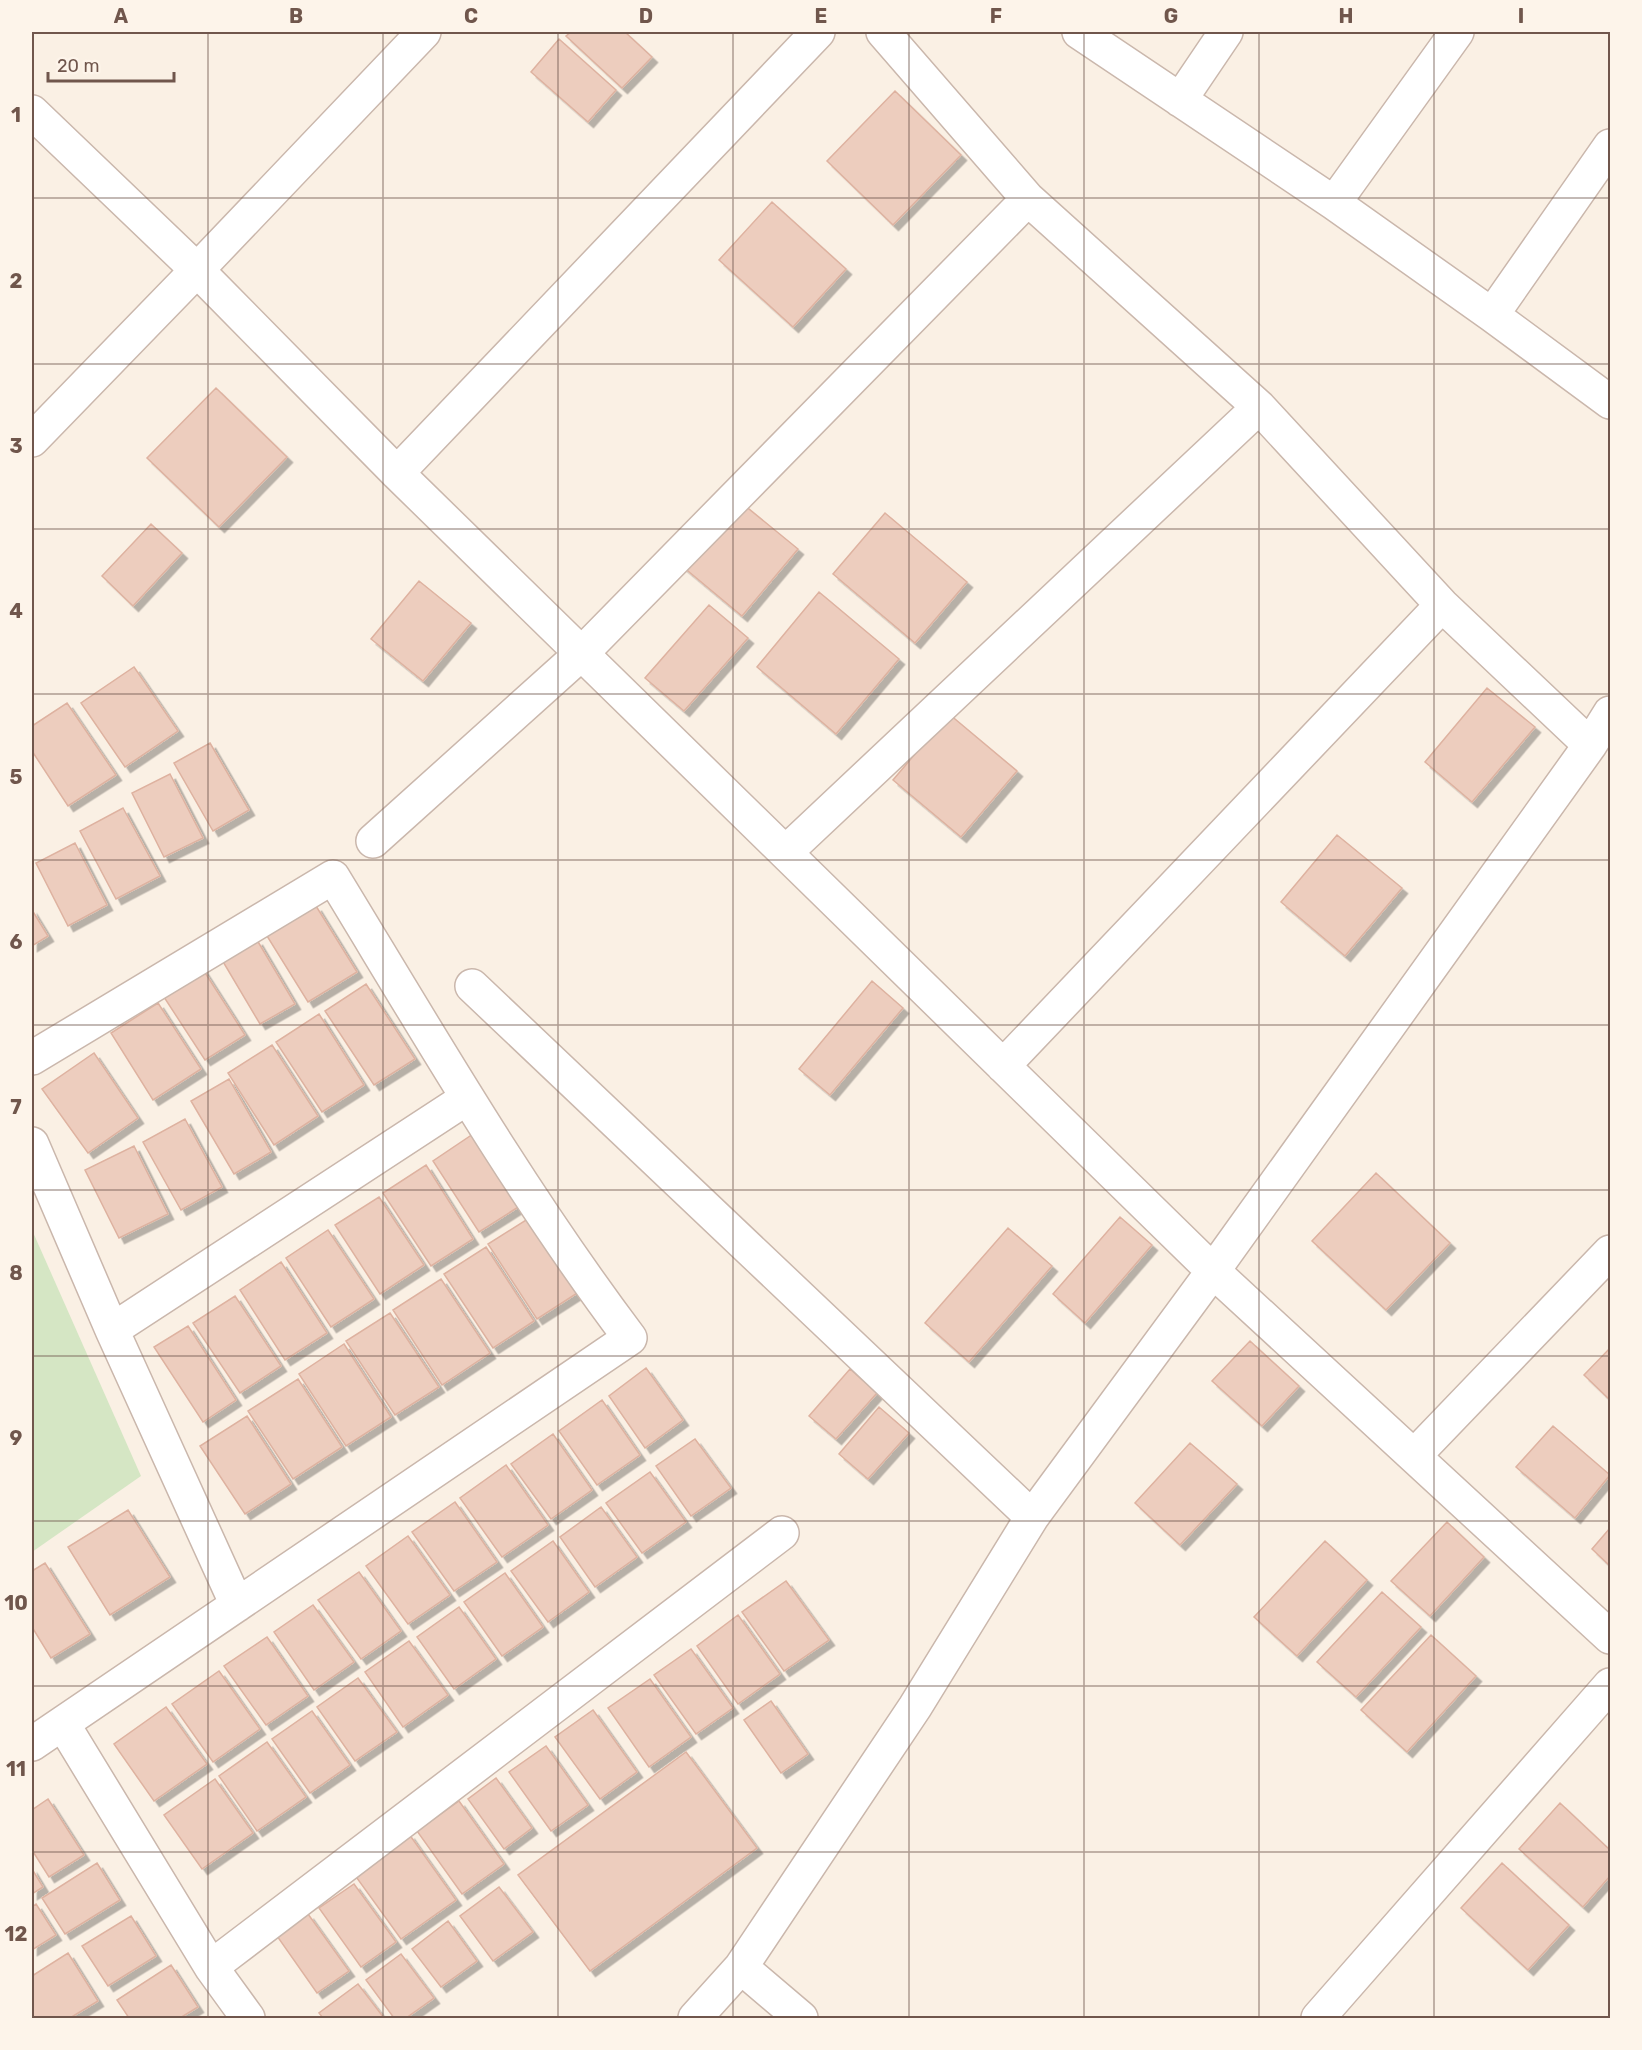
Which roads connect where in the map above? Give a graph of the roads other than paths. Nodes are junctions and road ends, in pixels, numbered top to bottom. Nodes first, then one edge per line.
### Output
1 (424, 32) edge
2 (818, 32) edge
3 (883, 32) edge
4 (1226, 32) edge
5 (1457, 32) edge
6 (1097, 36) edge
7 (1180, 100) junction
8 (32, 112) edge
9 (1611, 146) edge
10 (1028, 199) junction
11 (1334, 202) junction
12 (197, 270) junction
13 (1492, 315) junction
14 (1611, 402) edge
15 (1259, 407) junction
16 (32, 440) edge
17 (397, 473) junction
18 (1442, 605) junction
19 (582, 653) junction
20 (1611, 713) edge
21 (1590, 745) junction
22 (373, 841) dead end
23 (786, 852) junction
24 (472, 986) dead end
25 (32, 1058) edge
26 (1003, 1066) junction
27 (467, 1098) junction
28 (32, 1144) edge
29 (1611, 1252) edge
30 (1213, 1271) junction
31 (112, 1330) junction
32 (1414, 1456) junction
33 (1032, 1517) junction
34 (782, 1533) dead end
35 (237, 1605) junction
36 (1611, 1637) edge
37 (1611, 1685) edge
38 (63, 1724) junction
39 (32, 1744) edge
40 (211, 1967) junction
41 (741, 1967) junction
42 (248, 2019) edge
43 (695, 2019) edge
44 (801, 2019) edge
45 (1318, 2019) edge

1 - 12 street
2 - 17 street
3 - 10 street
4 - 7 street
5 - 11 street
6 - 7 street
7 - 11 street
8 - 12 street
9 - 13 street
10 - 15 street
10 - 19 street
11 - 13 street
12 - 16 street
12 - 17 street
13 - 14 street
15 - 18 street
15 - 23 street
17 - 19 street
18 - 21 street
18 - 26 street
19 - 22 street
19 - 23 street
20 - 21 street
21 - 30 street
23 - 26 street
24 - 33 street
25 - 27 street
26 - 30 street
27 - 31 street
27 - 35 street
28 - 31 street
29 - 32 street
30 - 32 street
30 - 33 street
31 - 35 street
32 - 36 street
33 - 41 street
34 - 40 street
35 - 38 street
37 - 45 street
38 - 39 street
38 - 40 street
40 - 42 street
41 - 43 street
41 - 44 street

